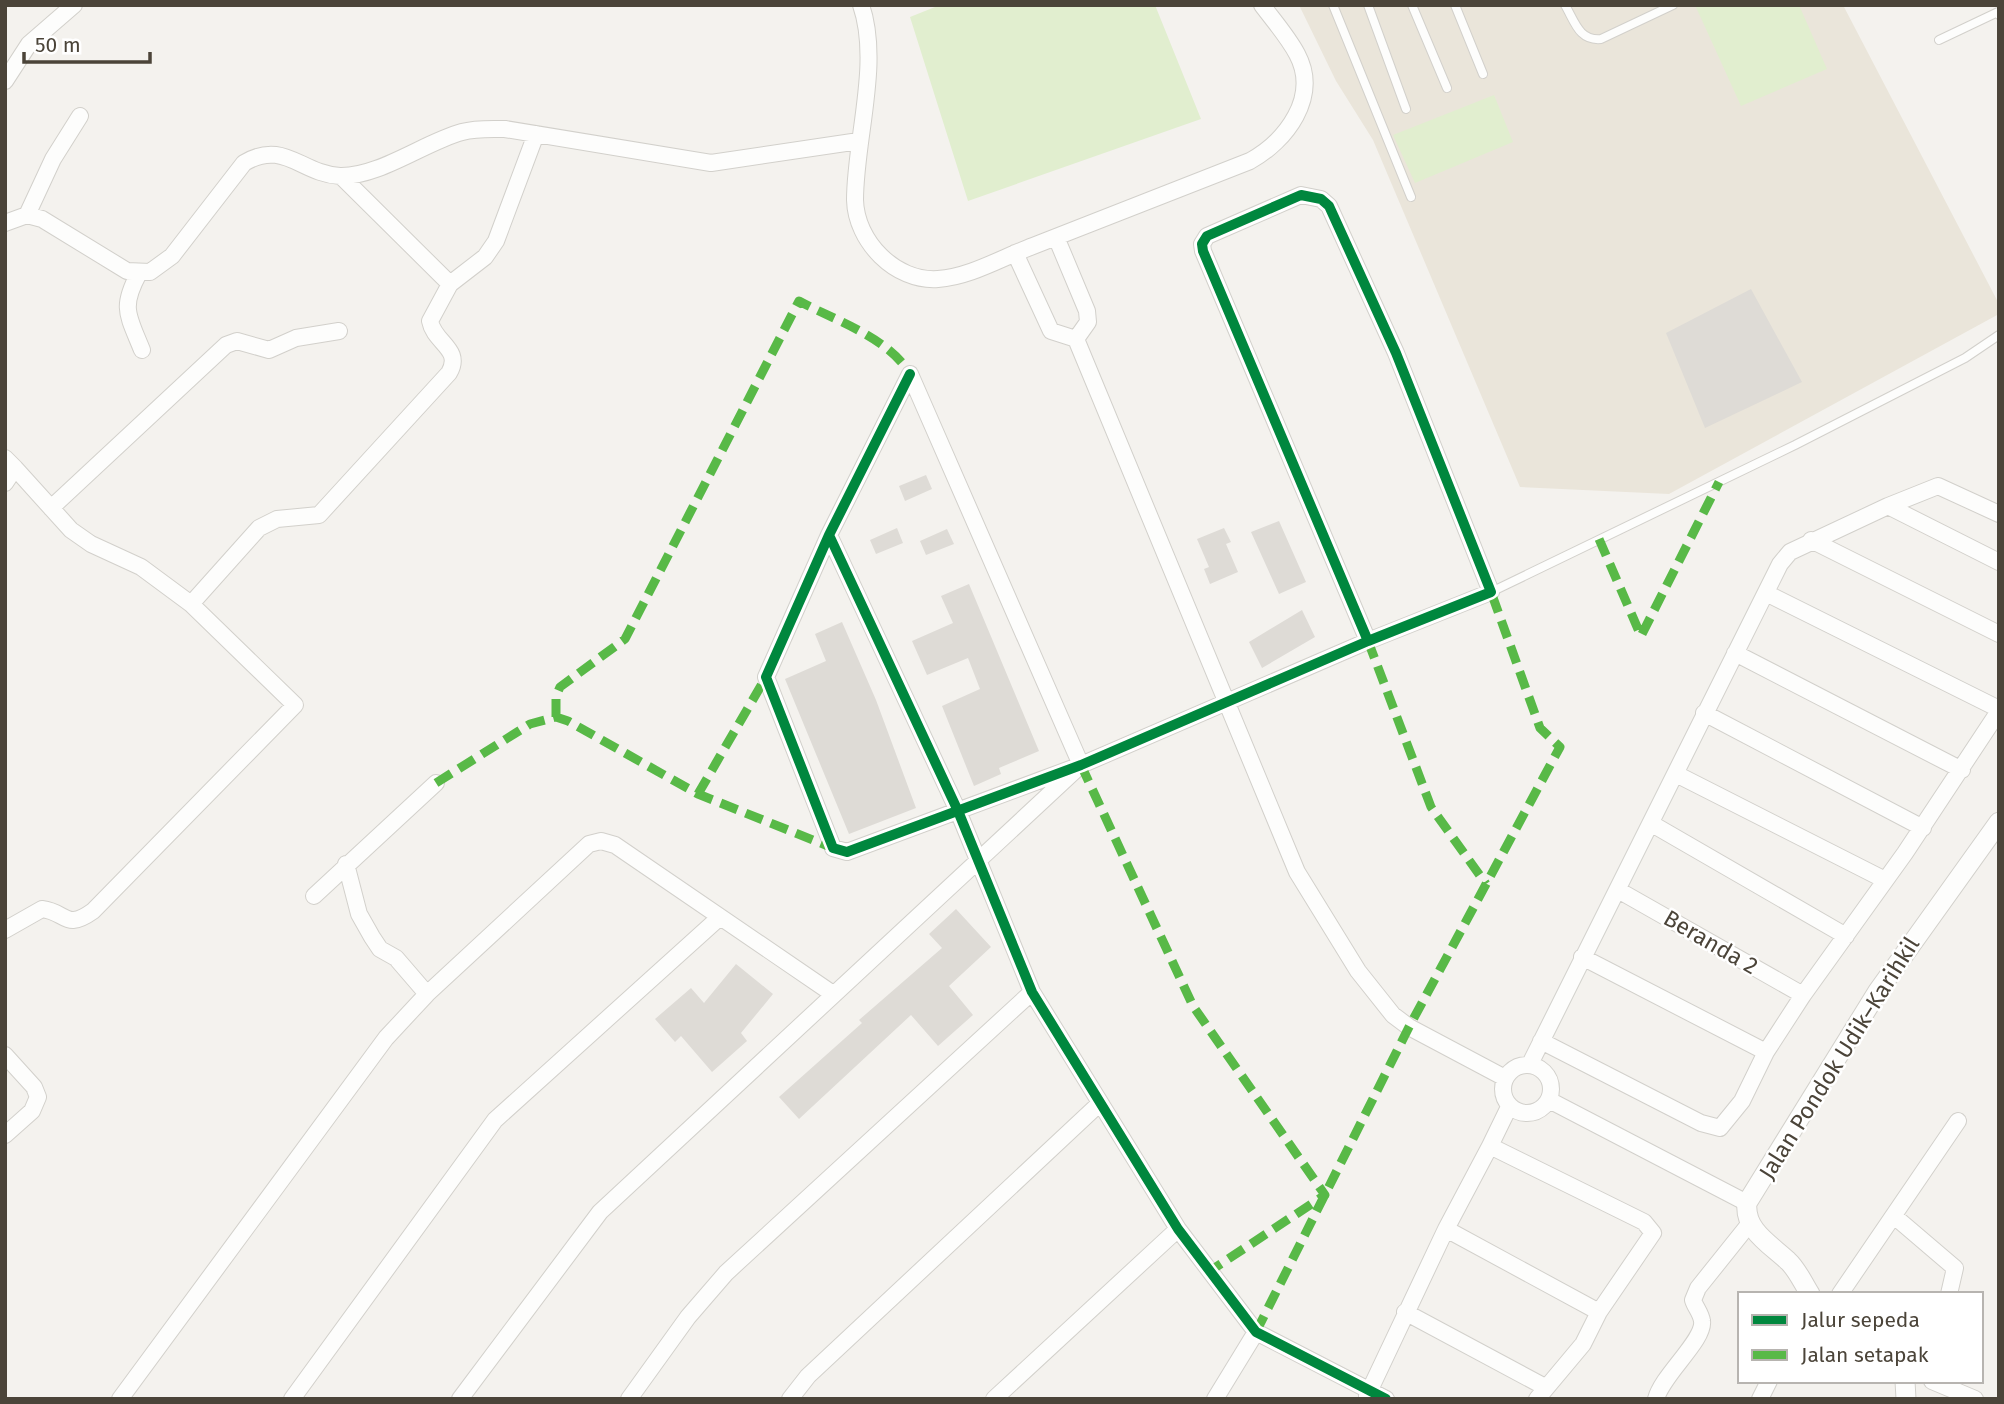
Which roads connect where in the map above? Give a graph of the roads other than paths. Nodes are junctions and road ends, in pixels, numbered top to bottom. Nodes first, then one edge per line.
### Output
1 (74, 5) edge
2 (861, 5) edge
3 (1262, 5) edge
4 (1333, 5) edge
5 (1368, 5) edge
6 (1412, 5) edge
7 (1455, 5) edge
8 (1565, 5) edge
9 (1672, 5) edge
10 (1999, 15) edge
11 (1939, 40) dead end
12 (1483, 74) dead end
13 (5, 81) edge
14 (1447, 88) dead end
15 (1406, 109) dead end
16 (80, 116) dead end
17 (536, 134) junction
18 (859, 141) junction
19 (341, 176) junction
20 (1411, 197) dead end
21 (27, 215) junction
22 (5, 223) edge
23 (1056, 237) junction
24 (1015, 253) junction
25 (139, 274) junction
26 (450, 284) junction
27 (339, 331) dead end
28 (1999, 335) edge
29 (1076, 339) junction
30 (142, 350) dead end
31 (10, 463) edge
32 (5, 483) edge
33 (1888, 506) junction
34 (51, 508) junction
35 (1999, 514) edge
36 (829, 535) junction
37 (1811, 540) junction
38 (1999, 562) edge
39 (1491, 592) junction
40 (1766, 593) junction
41 (191, 604) junction
42 (1999, 634) edge
43 (1368, 641) junction
44 (1735, 653) junction
45 (1225, 703) junction
46 (1999, 710) edge
47 (1704, 713) junction
48 (1081, 765) junction
49 (1962, 770) junction
50 (1676, 774) junction
51 (436, 783) dead end
52 (958, 811) junction
53 (1652, 824) junction
54 (1923, 828) junction
55 (1997, 828) edge
56 (978, 862) junction
57 (346, 864) junction
58 (1885, 880) junction
59 (1618, 890) junction
60 (313, 896) dead end
61 (720, 917) junction
62 (5, 930) edge
63 (1846, 936) junction
64 (1582, 957) junction
65 (1032, 992) junction
66 (427, 994) junction
67 (833, 994) junction
68 (1803, 995) junction
69 (1541, 1041) junction
70 (1766, 1052) junction
71 (5, 1055) edge
72 (1530, 1064) junction
73 (1505, 1078) junction
74 (1549, 1100) junction
75 (1099, 1104) junction
76 (1509, 1107) junction
77 (1958, 1121) dead end
78 (5, 1135) edge
79 (1490, 1146) junction
80 (1747, 1203) junction
81 (1894, 1216) junction
82 (1750, 1223) junction
83 (1178, 1228) junction
84 (1446, 1228) junction
85 (1809, 1292) edge
86 (1841, 1292) edge
87 (1949, 1292) edge
88 (1405, 1312) junction
89 (1599, 1312) junction
90 (1256, 1332) junction
91 (1768, 1383) edge
92 (1936, 1383) edge
93 (1541, 1393) edge
94 (1368, 1394) edge
95 (120, 1399) edge
96 (292, 1399) edge
97 (460, 1399) edge
98 (629, 1399) edge
99 (790, 1399) edge
100 (994, 1399) edge
101 (1215, 1399) edge
102 (1386, 1399) edge
103 (1656, 1399) edge
104 (1760, 1399) edge
105 (1975, 1399) edge

1 - 13 street
2 - 18 street
3 - 23 street
4 - 20 lane
5 - 15 lane
6 - 14 lane
7 - 12 lane
8 - 9 lane
10 - 11 lane
16 - 21 street
17 - 18 street
17 - 19 street
17 - 26 street
18 - 24 street
19 - 25 street
19 - 26 street
21 - 22 street
21 - 25 street
23 - 24 street
23 - 29 street
24 - 29 street
25 - 30 street
26 - 41 street
27 - 34 street
28 - 39 lane
29 - 45 street
31 - 32 street
31 - 34 street
33 - 35 street
33 - 37 street
33 - 38 street
34 - 41 street
36 - 48 street
36 - 52 street
36 - 52 street
37 - 40 street
37 - 42 street
39 - 43 street
39 - 43 street
40 - 44 street
40 - 46 street
41 - 62 street
43 - 45 street
44 - 47 street
44 - 49 street
45 - 48 street
45 - 73 street
46 - 49 street
47 - 50 street
47 - 54 street
48 - 52 street
48 - 56 street
49 - 54 street
50 - 53 street
50 - 58 street
51 - 57 street
52 - 56 street
53 - 59 street
53 - 63 street
54 - 58 street
55 - 80 street, Jalan Pondok Udik–Karihkil
56 - 65 street
56 - 67 street
57 - 60 street
57 - 66 street
58 - 63 street
59 - 64 street
59 - 68 street, Beranda 2
61 - 66 street
61 - 67 street
61 - 96 street
63 - 68 street
64 - 69 street
64 - 70 street
65 - 75 street
65 - 98 street
66 - 95 street
67 - 97 street
68 - 70 street
69 - 70 street
69 - 72 street
71 - 78 street
72 - 73 street
72 - 74 street
73 - 76 street
74 - 76 street
74 - 80 street
75 - 83 street
75 - 99 street
76 - 79 street
77 - 81 street
79 - 84 street
79 - 89 street
80 - 82 street, Jalan Pondok Udik–Karihkil
81 - 86 street
81 - 87 street
82 - 85 street
82 - 103 street
83 - 90 street
83 - 100 street
84 - 88 street
84 - 89 street
88 - 93 street
88 - 94 street
89 - 93 street
90 - 94 street
90 - 101 street
91 - 104 street
92 - 105 street
94 - 102 street

